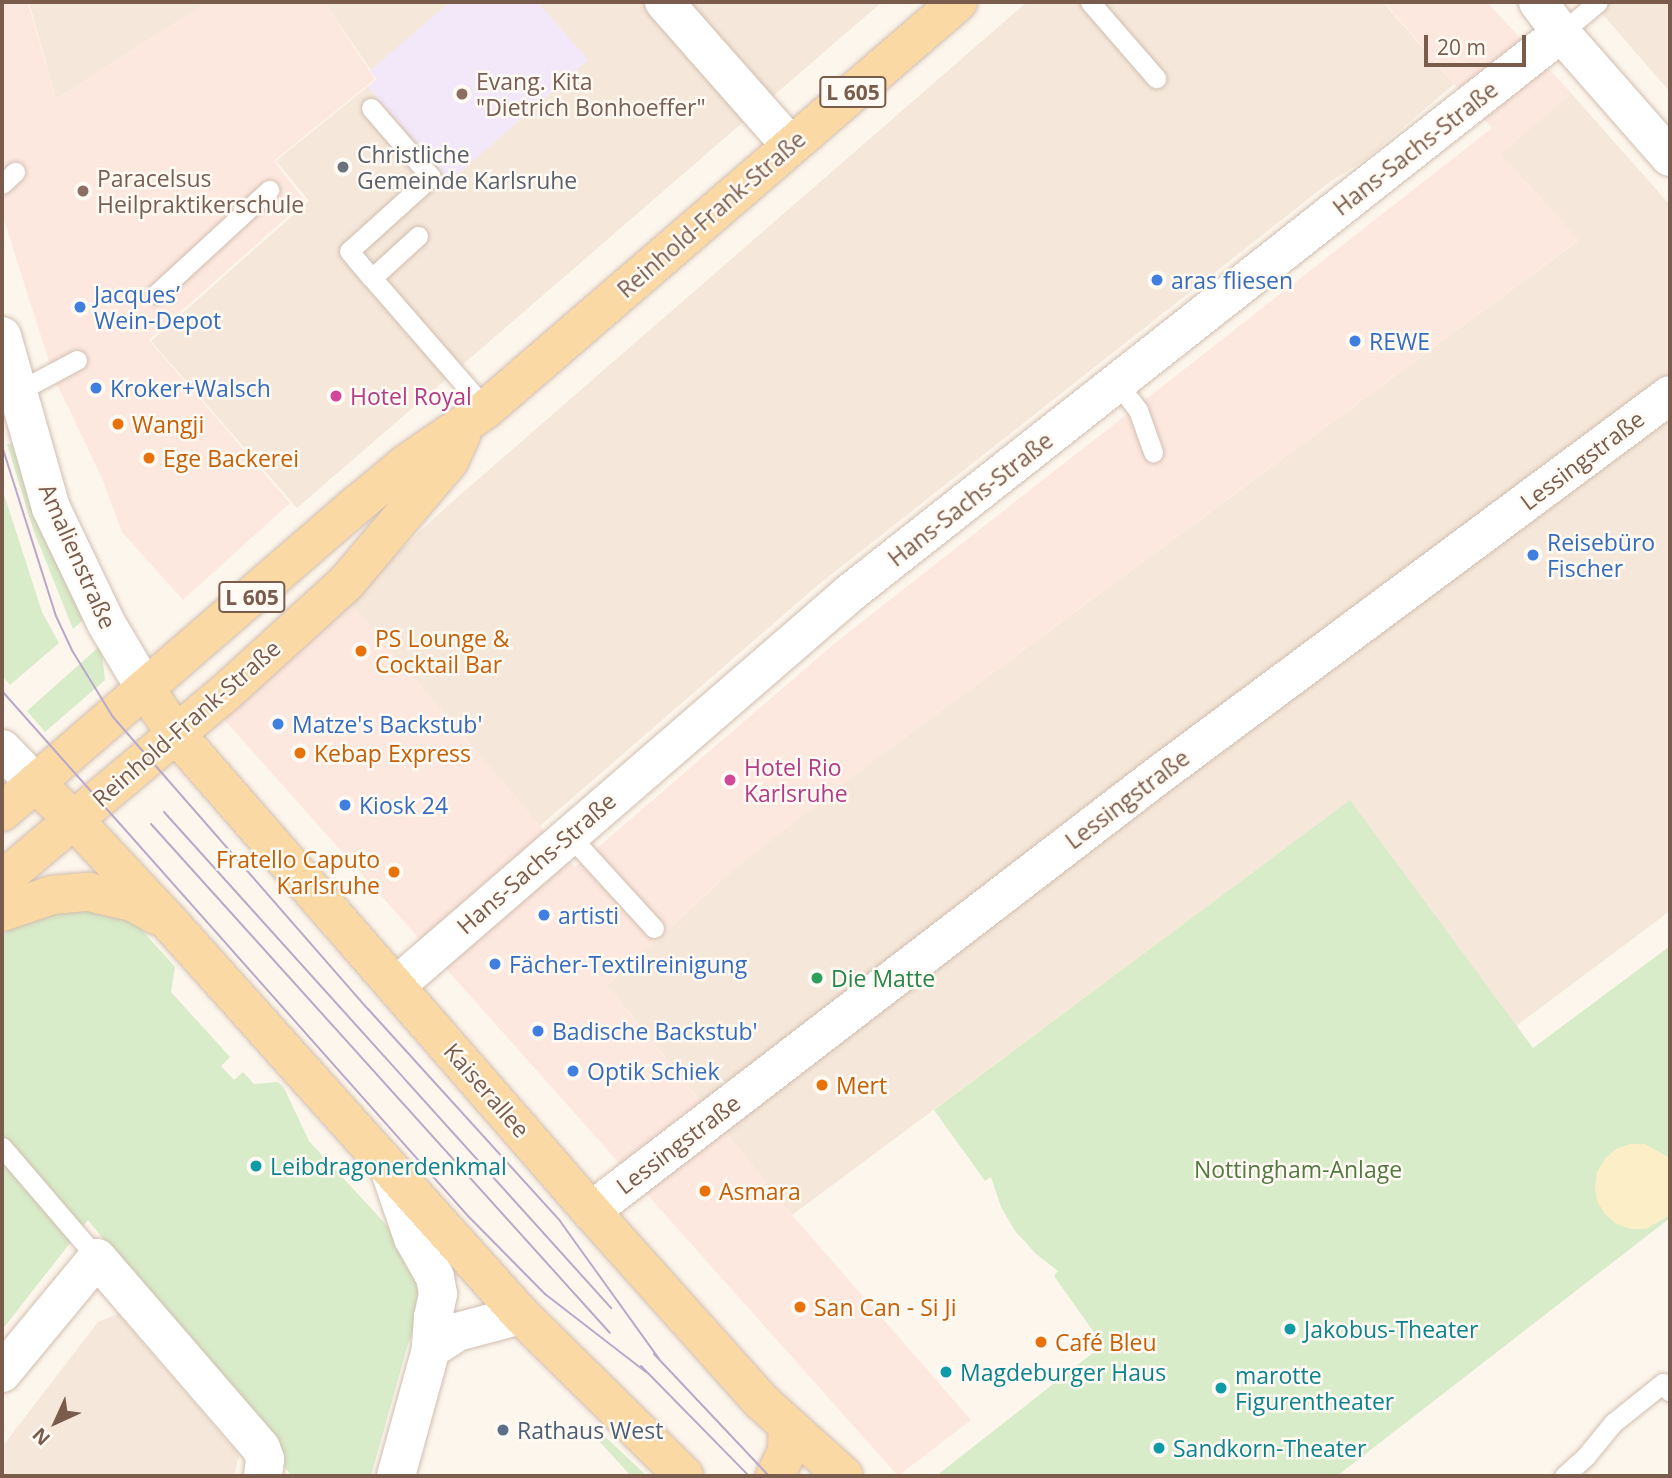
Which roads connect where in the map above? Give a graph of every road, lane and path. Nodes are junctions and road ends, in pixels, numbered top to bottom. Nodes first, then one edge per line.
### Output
1 (664, 2) edge
2 (958, 2) edge
3 (1090, 2) edge
4 (1598, 2) edge
5 (1553, 13) edge
6 (1157, 78) dead end
7 (370, 108) dead end
8 (790, 145) junction
9 (1670, 157) edge
10 (269, 190) dead end
11 (418, 236) dead end
12 (372, 278) junction
13 (156, 293) dead end
14 (2, 336) edge
15 (77, 360) dead end
16 (1116, 383) junction
17 (18, 393) junction
18 (1670, 395) edge
19 (475, 418) junction
20 (1153, 452) dead end
21 (146, 690) junction
22 (176, 734) junction
23 (2, 749) edge
24 (35, 783) junction
25 (2, 812) edge
26 (74, 820) junction
27 (569, 835) junction
28 (2, 880) edge
29 (2, 912) edge
30 (170, 923) junction
31 (654, 928) dead end
32 (397, 985) junction
33 (2, 1147) edge
34 (389, 1168) junction
35 (591, 1211) junction
36 (97, 1258) junction
37 (521, 1315) junction
38 (431, 1349) junction
39 (2, 1373) edge
40 (1670, 1392) edge
41 (788, 1426) junction
42 (685, 1475) edge
43 (263, 1476) edge
44 (396, 1476) edge
45 (775, 1476) edge
46 (844, 1476) edge
47 (1564, 1476) edge

1 - 8 street
2 - 8 main road, Reinhold-Frank-Straße / L 605
3 - 6 lane
4 - 5 lane
5 - 9 street
5 - 16 street, Hans-Sachs-Straße
7 - 12 lane
8 - 19 main road, Reinhold-Frank-Straße / L 605
10 - 13 lane
11 - 12 lane
12 - 19 lane
14 - 17 street, Amalienstraße
15 - 17 lane
16 - 20 lane
16 - 27 street, Hans-Sachs-Straße
17 - 21 street, Amalienstraße
18 - 35 street, Lessingstraße
19 - 21 main road, Reinhold-Frank-Straße / L 605
19 - 22 main road, Reinhold-Frank-Straße / L 605
21 - 22 main road, Kaiserallee
21 - 24 main road, Reinhold-Frank-Straße / L 605
22 - 26 main road, Reinhold-Frank-Straße / L 605
22 - 32 main road, Kaiserallee
23 - 24 street
24 - 25 main road, Reinhold-Frank-Straße / L 605
24 - 26 main road
26 - 28 main road, Reinhold-Frank-Straße / L 605
26 - 30 main road
27 - 31 lane
27 - 32 street, Hans-Sachs-Straße
29 - 30 main road
30 - 34 main road
32 - 35 main road, Kaiserallee
33 - 36 lane
34 - 37 main road
34 - 38 street
35 - 41 main road, Kaiserallee
36 - 39 street
36 - 43 street
37 - 38 street
37 - 42 main road
38 - 44 street
40 - 47 lane
41 - 45 main road
41 - 46 main road, Kaiserallee

